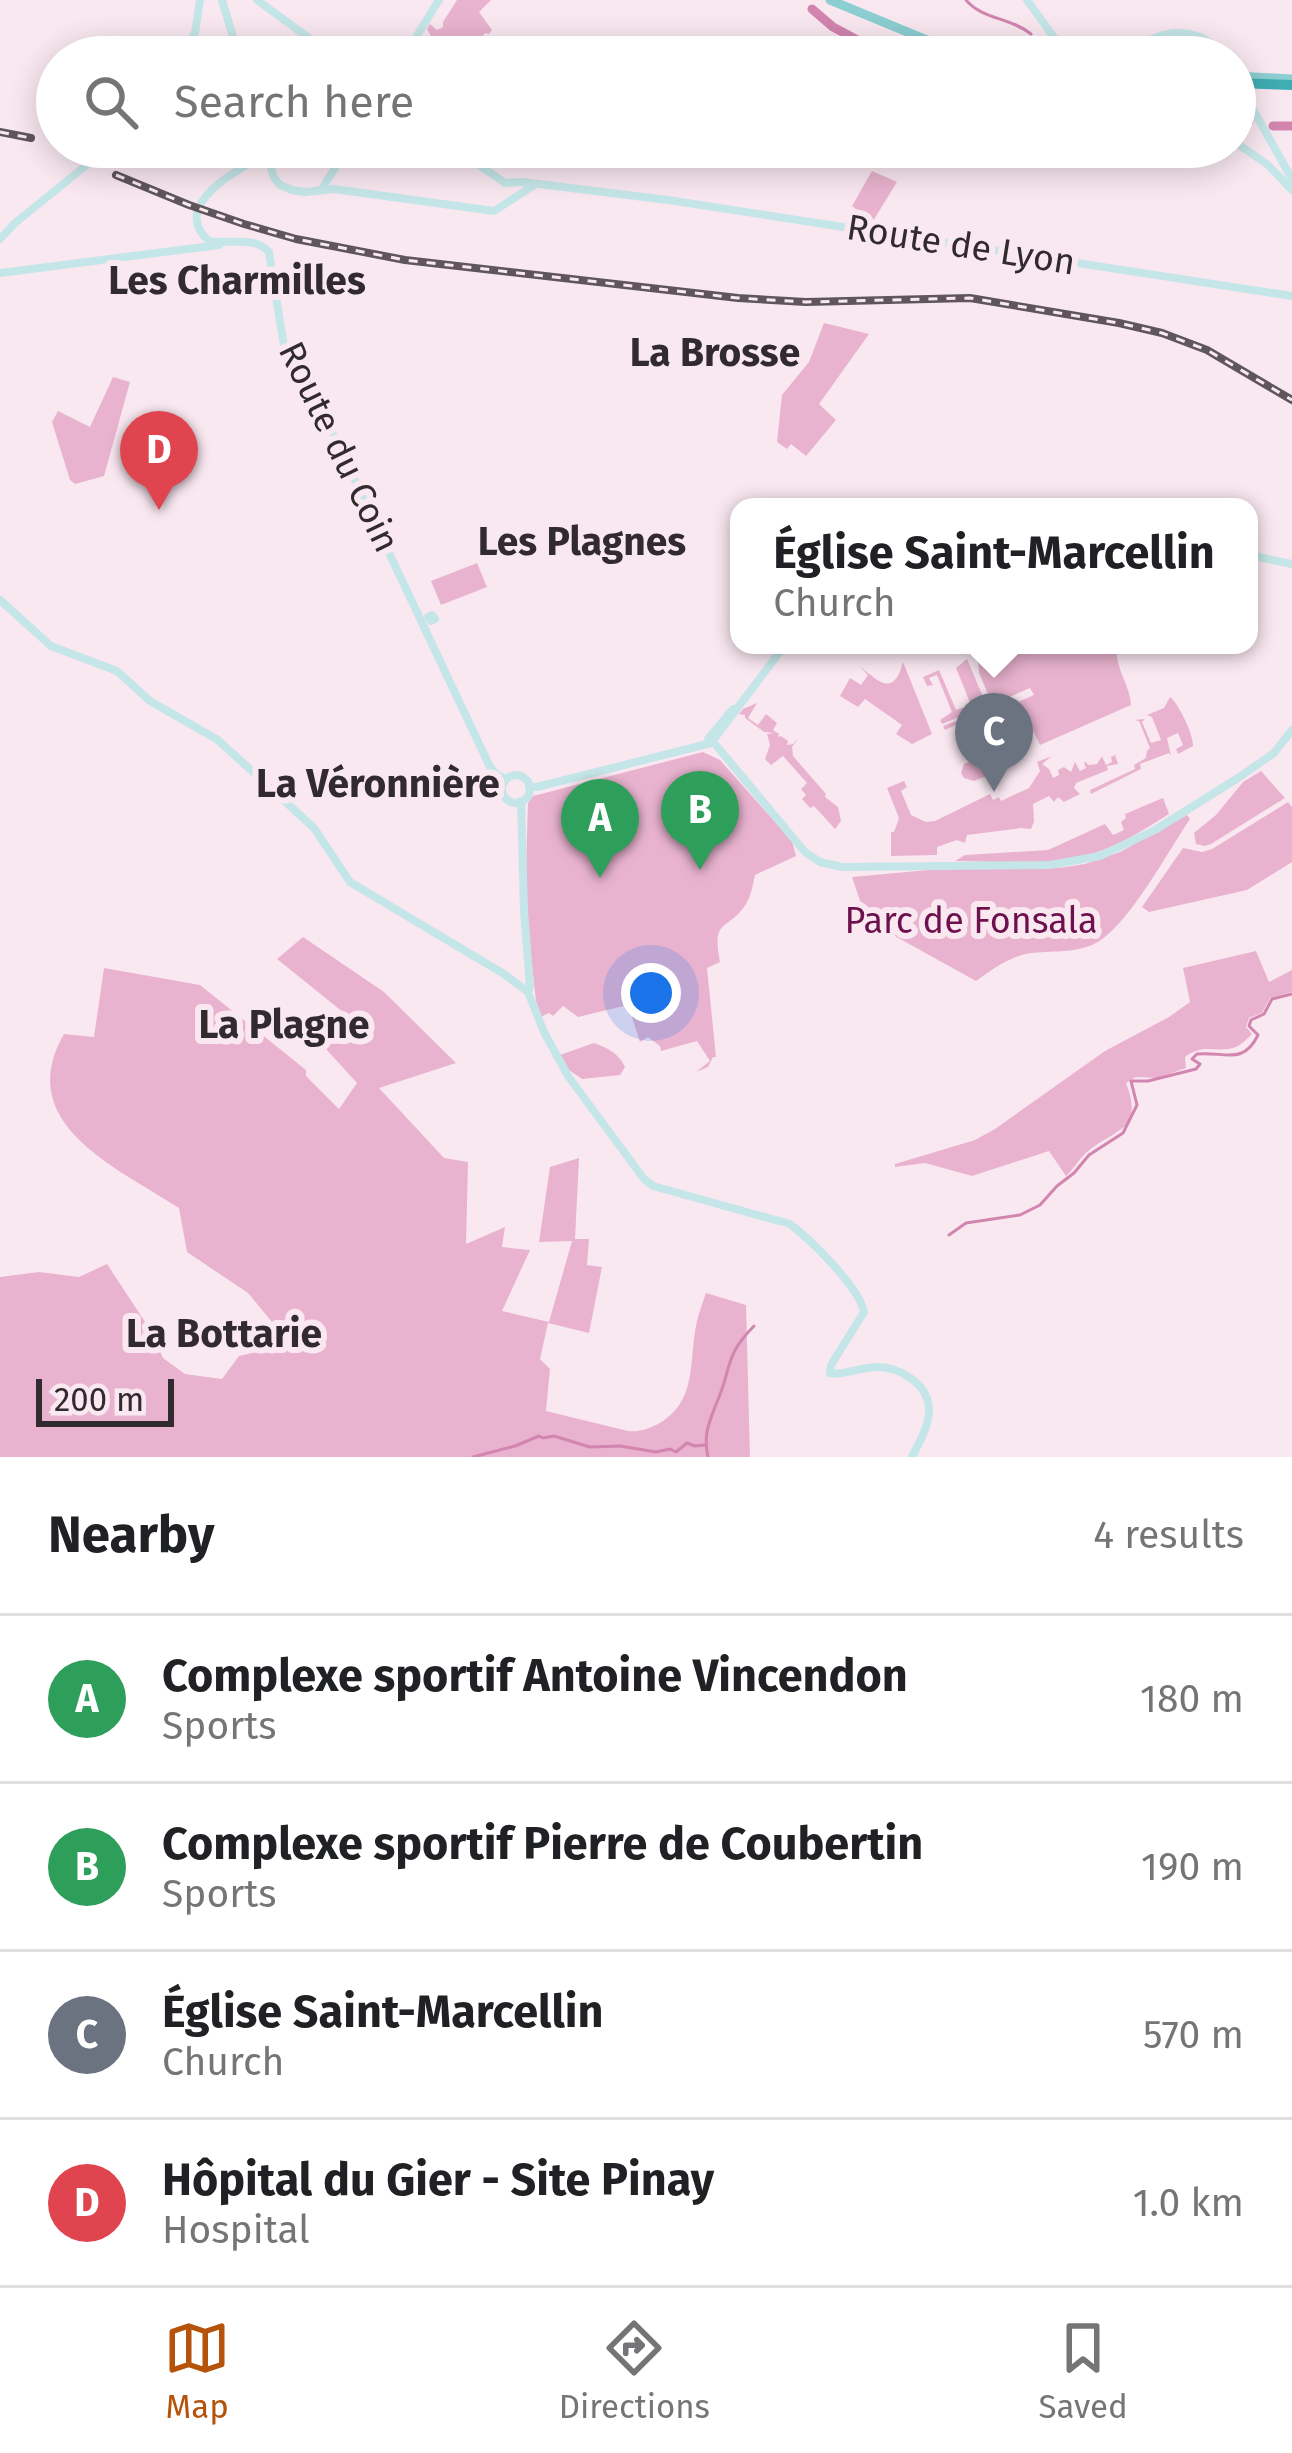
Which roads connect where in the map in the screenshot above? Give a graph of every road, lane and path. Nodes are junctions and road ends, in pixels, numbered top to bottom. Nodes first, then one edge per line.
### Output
1 (200, 0) edge
2 (222, 0) edge
3 (256, 0) edge
4 (439, 0) edge
5 (818, 0) edge
6 (830, 0) edge
7 (1027, 0) edge
8 (194, 36) edge
9 (233, 36) edge
10 (306, 36) edge
11 (417, 36) edge
12 (904, 36) edge
13 (917, 36) edge
14 (1053, 36) edge
15 (1167, 36) edge
16 (1200, 36) edge
17 (1256, 82) edge
18 (1292, 82) edge
19 (1256, 116) edge
20 (1256, 157) edge
21 (83, 168) edge
22 (242, 168) edge
23 (271, 168) edge
24 (335, 168) edge
25 (484, 168) edge
26 (1288, 180) edge
27 (523, 188) junction
28 (322, 189) junction
29 (1292, 190) edge
30 (0, 239) edge
31 (206, 239) junction
32 (226, 243) junction
33 (194, 248) junction
34 (3, 273) edge
35 (1292, 296) edge
36 (1258, 557) edge
37 (1292, 565) edge
38 (0, 600) edge
39 (775, 654) edge
40 (1292, 730) edge
41 (709, 741) junction
42 (506, 779) junction
43 (529, 787) junction
44 (521, 801) junction
45 (528, 992) junction
46 (912, 1457) edge

1 - 8 main road
2 - 9 main road
3 - 10 main road
4 - 11 main road
5 - 12 main road
6 - 13 main road
7 - 14 main road
15 - 16 main road
17 - 18 highway
19 - 26 main road
20 - 26 main road
21 - 30 main road
22 - 31 main road
23 - 28 main road
24 - 28 main road
25 - 27 main road, Route de Lyon
26 - 29 main road
27 - 28 main road
27 - 35 main road, Route de Lyon
31 - 32 main road, Route du Coin
31 - 33 main road
32 - 33 main road
32 - 42 main road, Route du Coin
33 - 34 main road
36 - 37 main road
38 - 45 main road
39 - 41 main road
40 - 41 main road
41 - 43 main road
42 - 43 main road
42 - 44 main road
43 - 44 main road
44 - 45 main road
45 - 46 main road

